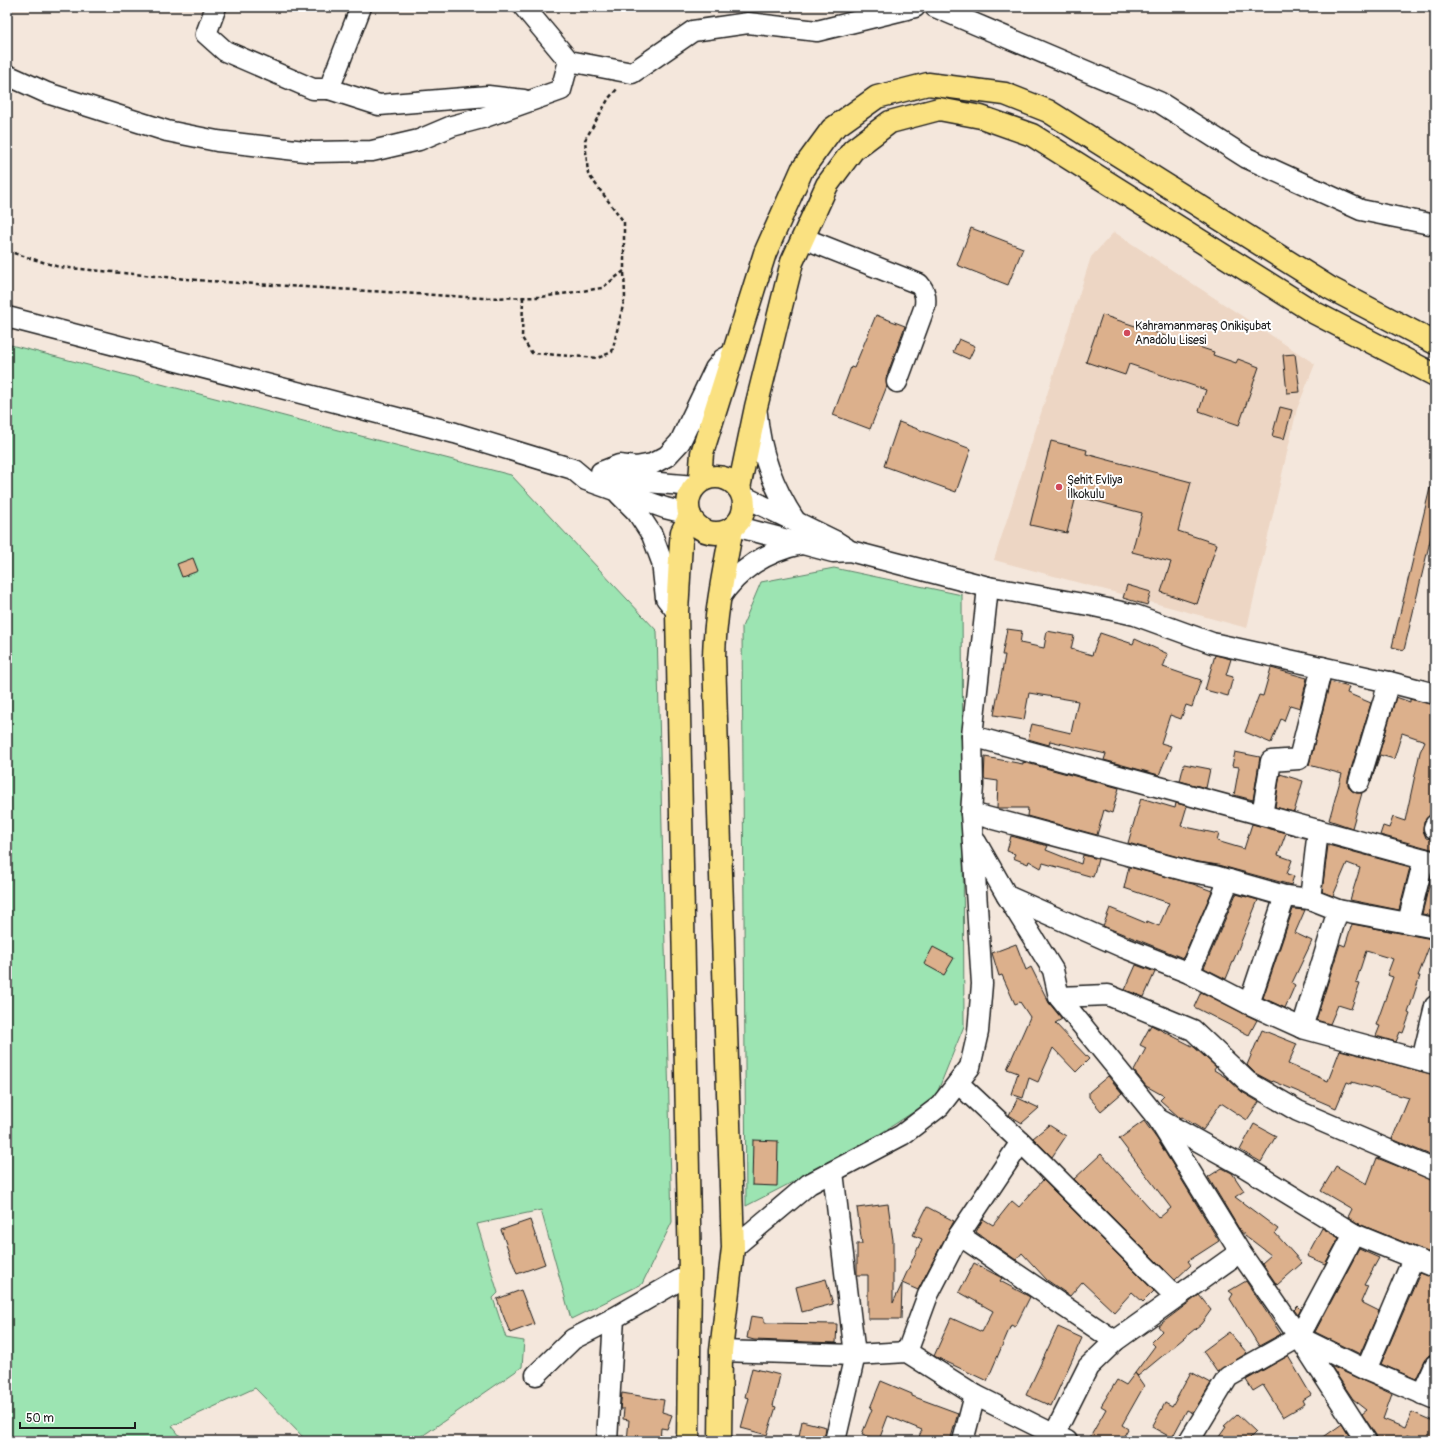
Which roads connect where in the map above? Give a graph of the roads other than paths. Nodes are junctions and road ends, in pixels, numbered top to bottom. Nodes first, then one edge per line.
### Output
1 (216, 7) edge
2 (361, 7) edge
3 (524, 7) edge
4 (915, 7) edge
5 (936, 7) edge
6 (569, 61) junction
7 (7, 75) edge
8 (329, 89) junction
9 (530, 101) junction
10 (1435, 225) edge
11 (803, 238) junction
12 (7, 317) edge
13 (1435, 343) edge
14 (734, 353) junction
15 (1435, 375) edge
16 (897, 382) dead end
17 (756, 407) junction
18 (573, 469) junction
19 (601, 472) junction
20 (697, 483) junction
21 (614, 490) junction
22 (741, 492) junction
23 (689, 515) junction
24 (796, 522) junction
25 (734, 527) junction
26 (801, 544) junction
27 (850, 551) junction
28 (988, 587) junction
29 (719, 599) junction
30 (677, 612) junction
31 (1322, 667) junction
32 (1389, 682) junction
33 (1435, 694) edge
34 (972, 736) junction
35 (1359, 782) dead end
36 (971, 812) junction
37 (1262, 815) junction
38 (1318, 830) junction
39 (974, 838) junction
40 (1430, 860) edge
41 (1229, 880) junction
42 (1007, 896) junction
43 (1285, 896) junction
44 (1310, 899) junction
45 (1338, 910) junction
46 (1408, 922) junction
47 (1435, 928) edge
48 (1189, 973) junction
49 (1060, 997) junction
50 (1249, 1004) junction
51 (1435, 1006) edge
52 (1302, 1028) junction
53 (1428, 1062) edge
54 (958, 1083) junction
55 (1158, 1119) junction
56 (1021, 1142) junction
57 (1435, 1170) edge
58 (833, 1172) junction
59 (1354, 1234) junction
60 (959, 1235) junction
61 (732, 1248) junction
62 (1240, 1252) junction
63 (1413, 1258) junction
64 (1435, 1267) edge
65 (690, 1274) junction
66 (1176, 1297) junction
67 (614, 1318) junction
68 (1299, 1337) junction
69 (1115, 1341) junction
70 (721, 1351) junction
71 (907, 1352) junction
72 (855, 1355) junction
73 (1435, 1365) edge
74 (1366, 1370) junction
75 (536, 1375) dead end
76 (976, 1395) junction
77 (1429, 1396) edge
78 (1057, 1439) edge
79 (607, 1441) edge
80 (688, 1441) edge
81 (720, 1441) edge
82 (835, 1441) edge
83 (963, 1441) edge
84 (1189, 1441) edge
85 (1366, 1441) edge

1 - 8 street
2 - 8 street
3 - 6 street
4 - 6 street
5 - 10 street
6 - 9 street
7 - 9 street
8 - 9 street
11 - 15 main road
11 - 16 street
11 - 17 main road
12 - 18 street
13 - 14 main road
14 - 19 street
14 - 20 main road
17 - 22 main road
17 - 24 street
18 - 19 street
18 - 21 street
19 - 20 street
20 - 22 main road
20 - 23 main road
21 - 23 street
21 - 30 street
22 - 24 street
22 - 25 main road
23 - 25 main road
23 - 30 main road
24 - 27 street
25 - 26 street
25 - 29 main road
26 - 27 street
26 - 29 street
27 - 28 street
28 - 31 street
28 - 34 street
29 - 61 main road
30 - 65 main road
31 - 32 street
31 - 37 street
32 - 33 street
32 - 35 street
34 - 36 street
34 - 37 street
36 - 39 street
36 - 41 street
37 - 38 street
38 - 40 street
38 - 44 street
39 - 42 street
39 - 54 street
40 - 46 street
41 - 43 street
41 - 48 street
42 - 48 street
42 - 49 street
43 - 44 street
43 - 50 street
44 - 45 street
45 - 46 street
45 - 52 street
46 - 47 street
48 - 50 street
49 - 55 street
49 - 57 street
50 - 52 street
51 - 53 street
52 - 53 street
54 - 56 street
54 - 58 street
55 - 59 street
55 - 62 street
56 - 60 street
56 - 66 street
58 - 61 street
58 - 72 street
59 - 63 street
59 - 68 street
60 - 69 street
60 - 71 street
61 - 70 main road
62 - 66 street
62 - 68 street
63 - 64 street
63 - 74 street
65 - 67 street
65 - 80 main road
66 - 69 street
67 - 75 street
67 - 79 street
68 - 74 street
68 - 84 street
68 - 85 street
69 - 78 street
70 - 72 street
70 - 81 main road
71 - 72 street
71 - 76 street
72 - 82 street
73 - 77 street
74 - 77 street
76 - 78 street
76 - 83 street

